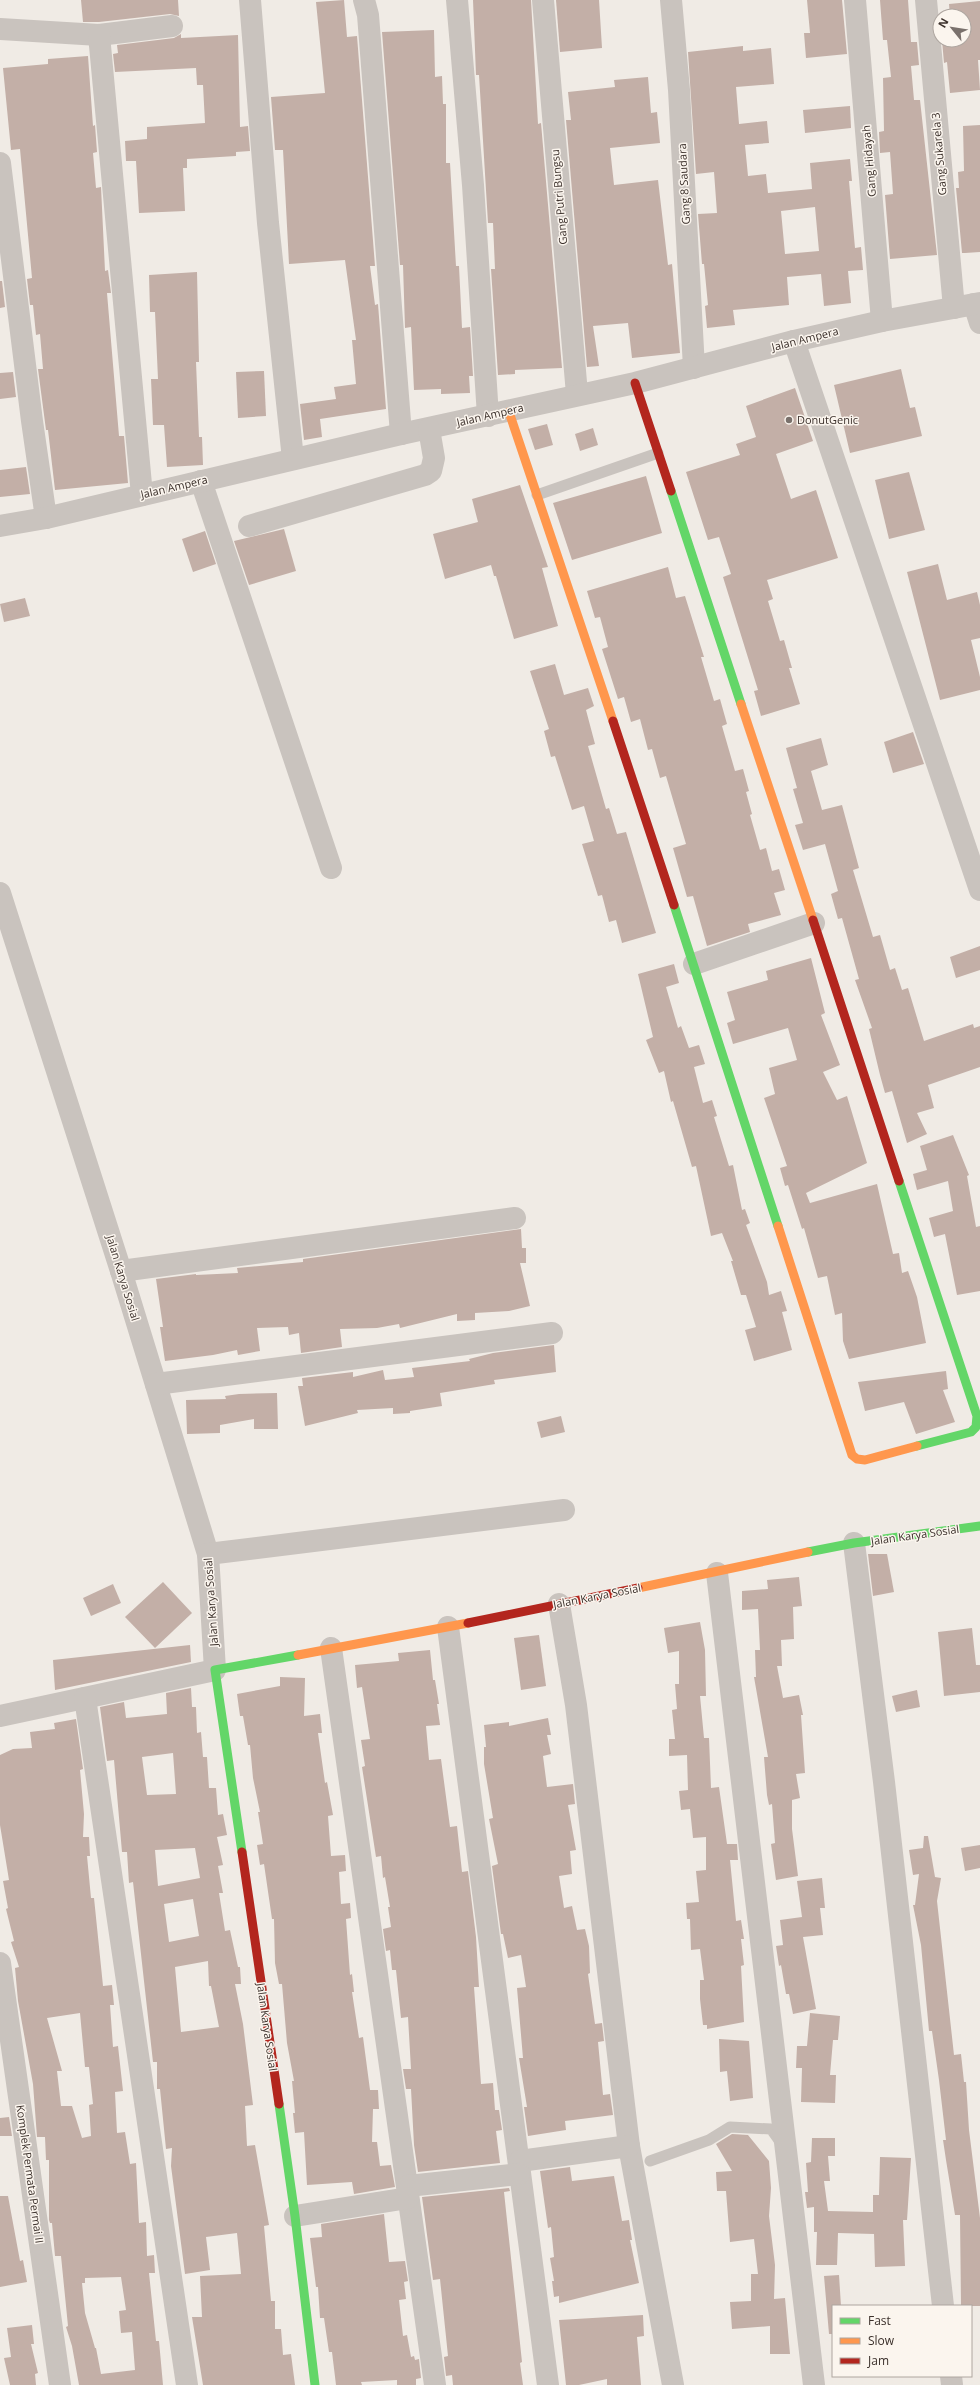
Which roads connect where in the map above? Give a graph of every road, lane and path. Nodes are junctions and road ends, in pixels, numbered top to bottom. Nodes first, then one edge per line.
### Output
1 (250, 0) edge
2 (364, 0) edge
3 (458, 0) edge
4 (543, 0) edge
5 (671, 0) edge
6 (856, 0) edge
7 (926, 0) edge
8 (172, 26) dead end
9 (0, 29) edge
10 (99, 35) junction
11 (0, 163) edge
12 (972, 309) edge
13 (882, 321) junction
14 (794, 341) junction
15 (694, 368) junction
16 (635, 383) junction
17 (577, 394) junction
18 (509, 412) junction
19 (488, 416) junction
20 (429, 433) junction
21 (401, 434) junction
22 (658, 453) junction
23 (293, 459) junction
24 (201, 481) junction
25 (537, 494) junction
26 (142, 495) junction
27 (46, 518) junction
28 (0, 526) edge
29 (249, 526) dead end
30 (331, 868) dead end
31 (980, 890) edge
32 (0, 893) edge
33 (814, 923) junction
34 (694, 964) junction
35 (515, 1218) dead end
36 (121, 1271) junction
37 (552, 1333) dead end
38 (156, 1384) junction
39 (564, 1510) dead end
40 (980, 1526) edge
41 (854, 1543) junction
42 (208, 1554) junction
43 (718, 1573) junction
44 (559, 1604) junction
45 (448, 1627) junction
46 (331, 1648) junction
47 (215, 1670) junction
48 (86, 1698) junction
49 (0, 1716) edge
50 (0, 1963) edge
51 (629, 2146) junction
52 (786, 2151) junction
53 (650, 2161) dead end
54 (520, 2167) junction
55 (408, 2192) junction
56 (295, 2216) junction
57 (943, 2305) edge
58 (60, 2385) edge
59 (187, 2385) edge
60 (315, 2385) edge
61 (435, 2385) edge
62 (548, 2385) edge
63 (673, 2385) edge
64 (814, 2385) edge

1 - 23 street
2 - 21 street
3 - 19 street
4 - 17 street, Gang Putri Bungsu
5 - 15 street, Gang 8 Saudara
6 - 13 street, Gang Hidayah
7 - 12 street, Gang Sukarela 3
8 - 10 street
9 - 10 street
10 - 26 street
11 - 27 street
12 - 13 street, Jalan Ampera
13 - 14 street, Jalan Ampera
14 - 15 street, Jalan Ampera
14 - 31 street
15 - 16 street, Jalan Ampera
16 - 17 street, Jalan Ampera
16 - 22 street
17 - 18 street, Jalan Ampera
18 - 19 street, Jalan Ampera
18 - 25 street
19 - 20 street, Jalan Ampera
20 - 21 street, Jalan Ampera
20 - 29 street
21 - 23 street, Jalan Ampera
22 - 25 lane
22 - 33 street
23 - 24 street, Jalan Ampera
24 - 26 street, Jalan Ampera
24 - 30 street
25 - 34 street
26 - 27 street, Jalan Ampera
27 - 28 street, Jalan Ampera
32 - 36 street, Jalan Karya Sosial
33 - 34 street
33 - 34 street
35 - 36 street
36 - 38 street, Jalan Karya Sosial
37 - 38 street
38 - 42 street, Jalan Karya Sosial
39 - 42 street
40 - 41 street, Jalan Karya Sosial
41 - 43 street, Jalan Karya Sosial
41 - 57 street
42 - 47 street, Jalan Karya Sosial
43 - 44 street, Jalan Karya Sosial
43 - 52 street
44 - 45 street, Jalan Karya Sosial
44 - 51 street
45 - 46 street, Jalan Karya Sosial
45 - 54 street
46 - 47 street, Jalan Karya Sosial
46 - 55 street
47 - 48 street
47 - 56 street, Jalan Karya Sosial
48 - 49 street
48 - 59 street
50 - 58 street, Komplek Permata Permai II
51 - 54 street
51 - 63 street
52 - 53 lane
52 - 64 street
54 - 55 street
54 - 62 street
55 - 56 street
55 - 61 street
56 - 60 street, Jalan Karya Sosial

